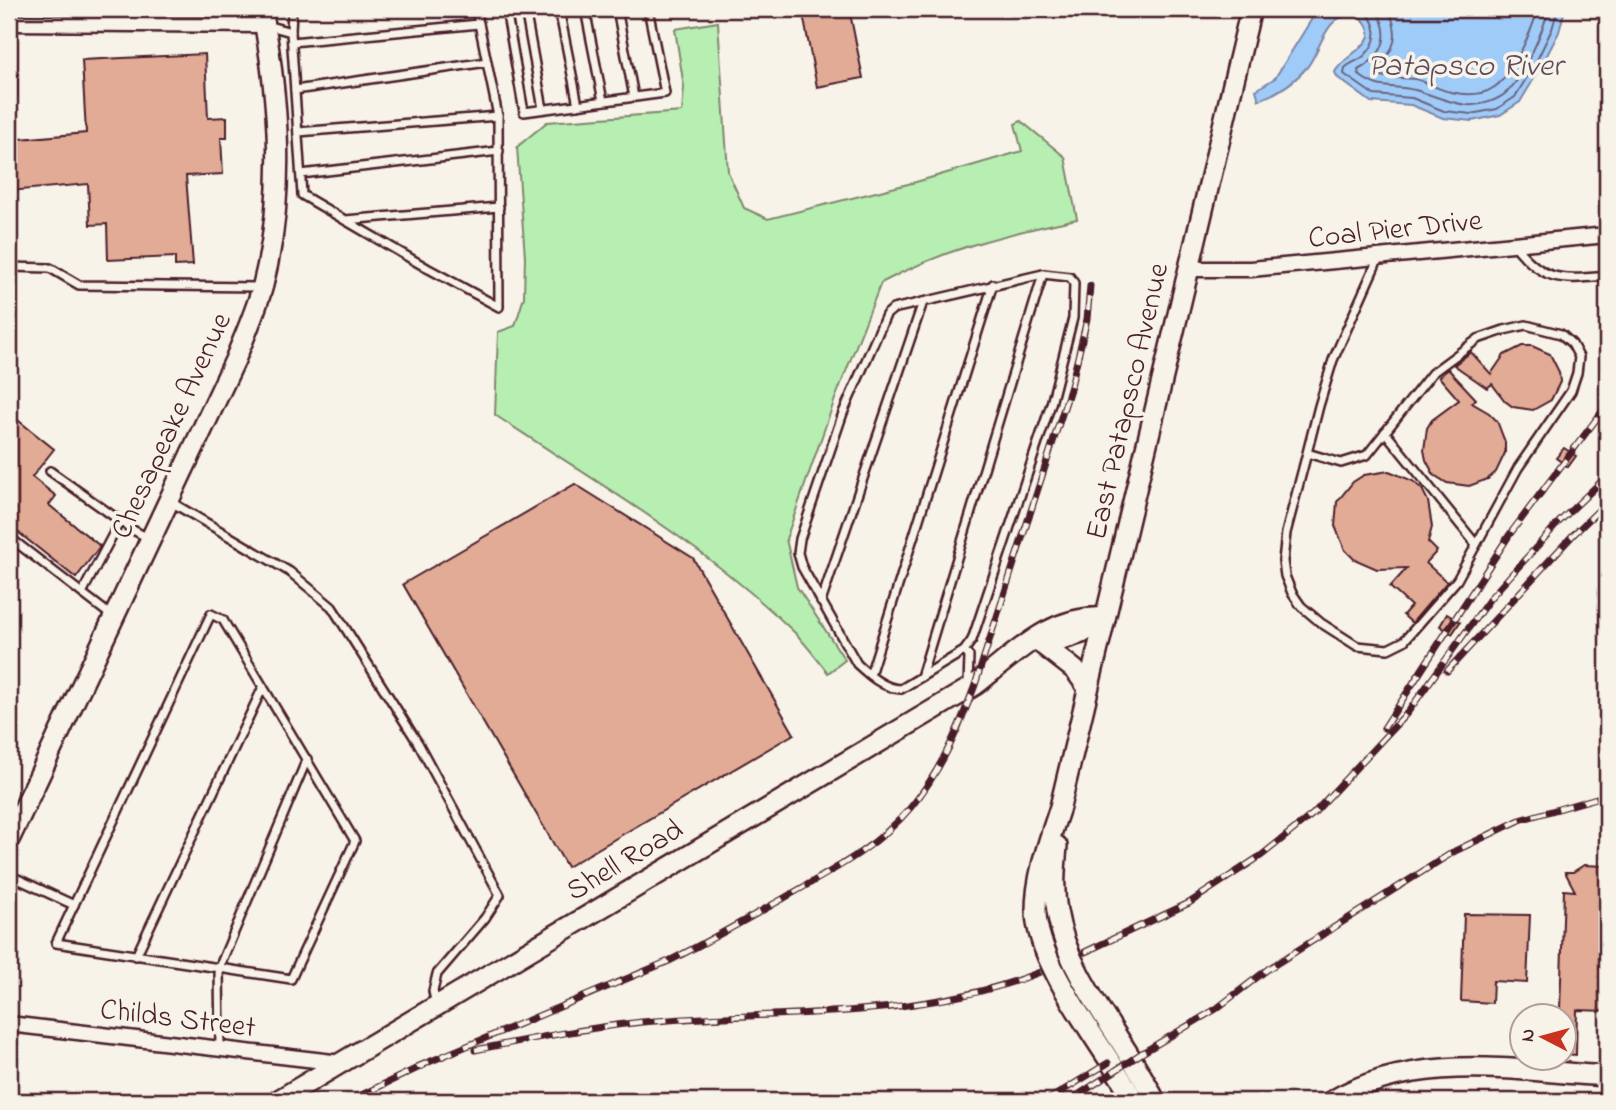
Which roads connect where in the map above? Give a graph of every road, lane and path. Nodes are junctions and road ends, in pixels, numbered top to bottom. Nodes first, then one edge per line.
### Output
1 (292, 9) edge
2 (476, 9) edge
3 (506, 9) edge
4 (524, 9) edge
5 (559, 9) edge
6 (585, 9) edge
7 (617, 9) edge
8 (648, 9) edge
9 (1251, 9) edge
10 (264, 17) edge
11 (10, 23) edge
12 (479, 24) junction
13 (291, 32) junction
14 (292, 42) junction
15 (487, 62) junction
16 (295, 90) junction
17 (9, 95) edge
18 (634, 97) junction
19 (603, 101) junction
20 (578, 104) junction
21 (543, 109) junction
22 (498, 116) junction
23 (298, 132) junction
24 (499, 151) junction
25 (301, 174) junction
26 (499, 206) junction
27 (345, 220) junction
28 (1607, 235) edge
29 (1513, 243) junction
30 (1379, 256) junction
31 (9, 267) edge
32 (1188, 269) junction
33 (1043, 274) junction
34 (1607, 276) edge
35 (993, 285) junction
36 (262, 287) junction
37 (923, 302) junction
38 (1385, 432) junction
39 (1307, 453) junction
40 (50, 471) dead end
41 (169, 501) junction
42 (120, 520) junction
43 (9, 537) edge
44 (151, 539) junction
45 (1475, 543) junction
46 (82, 593) junction
47 (821, 602) junction
48 (114, 617) junction
49 (1104, 623) junction
50 (1043, 645) junction
51 (964, 651) junction
52 (1000, 666) junction
53 (870, 675) junction
54 (921, 678) junction
55 (263, 687) junction
56 (1088, 688) junction
57 (968, 689) junction
58 (307, 759) junction
59 (1060, 807) junction
60 (9, 840) edge
61 (9, 875) edge
62 (74, 905) junction
63 (136, 956) junction
64 (219, 968) junction
65 (436, 1006) junction
66 (9, 1024) edge
67 (220, 1048) junction
68 (341, 1063) junction
69 (1607, 1076) edge
70 (277, 1101) edge
71 (1134, 1101) edge
72 (1155, 1101) edge
73 (1332, 1101) edge

1 - 13 lane
2 - 12 lane
3 - 21 lane
4 - 21 lane
5 - 20 lane
6 - 19 lane
7 - 18 lane
8 - 18 lane
9 - 32 main road, East Patapsco Avenue
10 - 11 street
10 - 13 lane
10 - 36 main road, Chesapeake Avenue
11 - 17 lane
12 - 14 lane
12 - 15 lane
13 - 14 lane
14 - 16 lane
15 - 16 lane
15 - 22 lane
16 - 23 lane
18 - 19 lane
19 - 20 lane
20 - 21 lane
22 - 23 lane
22 - 24 lane
23 - 25 lane
24 - 25 lane
24 - 26 lane
25 - 27 lane
26 - 27 lane
26 - 27 lane
28 - 29 street, Coal Pier Drive
29 - 30 street, Coal Pier Drive
29 - 34 lane
30 - 32 street, Coal Pier Drive
30 - 39 lane
31 - 36 lane
32 - 49 main road, East Patapsco Avenue
33 - 35 lane
33 - 51 lane
33 - 54 lane
35 - 37 lane
35 - 53 lane
36 - 41 main road, Chesapeake Avenue
37 - 47 lane
37 - 47 lane
38 - 39 lane
38 - 45 lane
38 - 45 lane
39 - 45 lane
40 - 42 lane
41 - 44 main road, Chesapeake Avenue
41 - 65 lane
42 - 44 lane
42 - 46 lane
43 - 46 lane
44 - 48 main road, Chesapeake Avenue
46 - 48 lane
47 - 53 lane
48 - 60 main road, Chesapeake Avenue
49 - 50 main road, Shell Road
49 - 52 main road, Shell Road
49 - 56 main road, East Patapsco Avenue
50 - 52 main road, Shell Road
50 - 56 main road
51 - 54 lane
51 - 57 lane
52 - 57 main road, Shell Road
53 - 54 lane
55 - 58 lane
55 - 62 lane
55 - 63 lane
56 - 59 main road, East Patapsco Avenue
57 - 65 main road, Shell Road
58 - 64 lane
58 - 64 lane
59 - 71 main road, East Patapsco Avenue
59 - 72 main road, East Patapsco Avenue
61 - 62 lane
62 - 63 lane
63 - 64 lane
64 - 67 lane
65 - 68 main road, Shell Road
66 - 67 street, Childs Street
67 - 68 street, Childs Street
68 - 70 main road, Shell Road
69 - 73 main road

